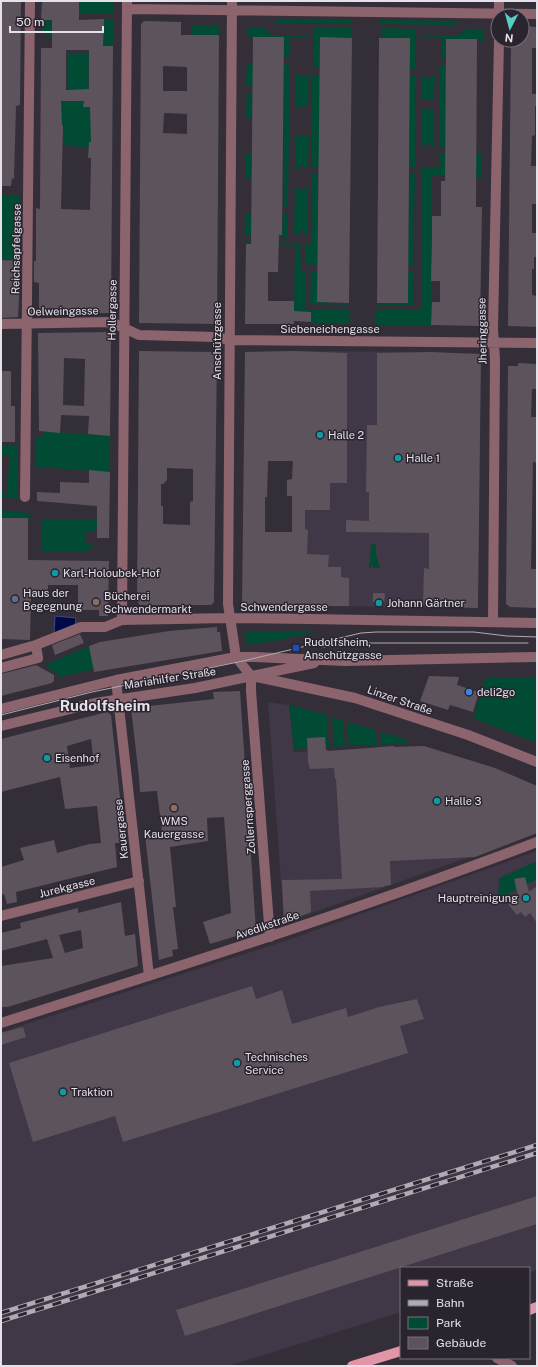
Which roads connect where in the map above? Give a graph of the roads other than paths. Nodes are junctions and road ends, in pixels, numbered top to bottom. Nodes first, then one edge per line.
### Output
1 (30, 1) edge
2 (127, 5) edge
3 (232, 5) edge
4 (490, 14) edge
5 (499, 48) edge
6 (27, 323) junction
7 (1, 324) edge
8 (124, 328) junction
9 (229, 340) junction
10 (494, 342) junction
11 (537, 343) edge
12 (25, 497) dead end
13 (229, 618) junction
14 (122, 620) junction
15 (493, 621) junction
16 (537, 623) edge
17 (36, 645) junction
18 (1, 655) edge
19 (537, 657) edge
20 (236, 658) junction
21 (344, 660) junction
22 (1, 668) edge
23 (251, 676) junction
24 (116, 680) junction
25 (119, 699) junction
26 (1, 709) edge
27 (1, 726) edge
28 (537, 762) edge
29 (537, 842) edge
30 (139, 881) junction
31 (1, 916) edge
32 (270, 937) junction
33 (149, 976) junction
34 (1, 1023) edge
35 (400, 1351) edge
36 (498, 1359) edge
37 (352, 1366) edge
38 (512, 1366) edge

1 - 6 street, Reichsapfelgasse
2 - 3 street
2 - 8 street, Hollergasse
3 - 4 street
3 - 9 street, Anschützgasse
5 - 10 street, Jheringgasse
6 - 7 street, Oelweingasse
6 - 8 street, Oelweingasse
6 - 12 street, Reichsapfelgasse
8 - 9 street, Siebeneichengasse
8 - 14 street, Hollergasse
9 - 10 street, Siebeneichengasse
9 - 13 street, Anschützgasse
10 - 11 street, Siebeneichengasse
10 - 15 street, Jheringgasse
13 - 14 street, Schwendergasse
13 - 15 street, Schwendergasse
13 - 20 street, Anschützgasse
14 - 17 street, Schwendergasse
15 - 16 street, Schwendergasse
17 - 18 street, Schwendergasse
17 - 22 street
19 - 21 street, Mariahilfer Straße
20 - 21 street, Mariahilfer Straße
20 - 23 street, Anschützgasse
20 - 24 street, Mariahilfer Straße
21 - 23 street, Mariahilfer Straße
23 - 25 street, Mariahilfer Straße
23 - 28 street, Linzer Straße
23 - 32 street, Zollernsperggasse
24 - 25 street, Kauergasse
24 - 26 street, Mariahilfer Straße
25 - 27 street, Mariahilfer Straße
25 - 30 street, Kauergasse
29 - 32 street, Avedikstraße
30 - 31 street, Jurekgasse
30 - 33 street, Kauergasse
32 - 33 street, Avedikstraße
33 - 34 street, Avedikstraße
35 - 37 main road
36 - 38 street

